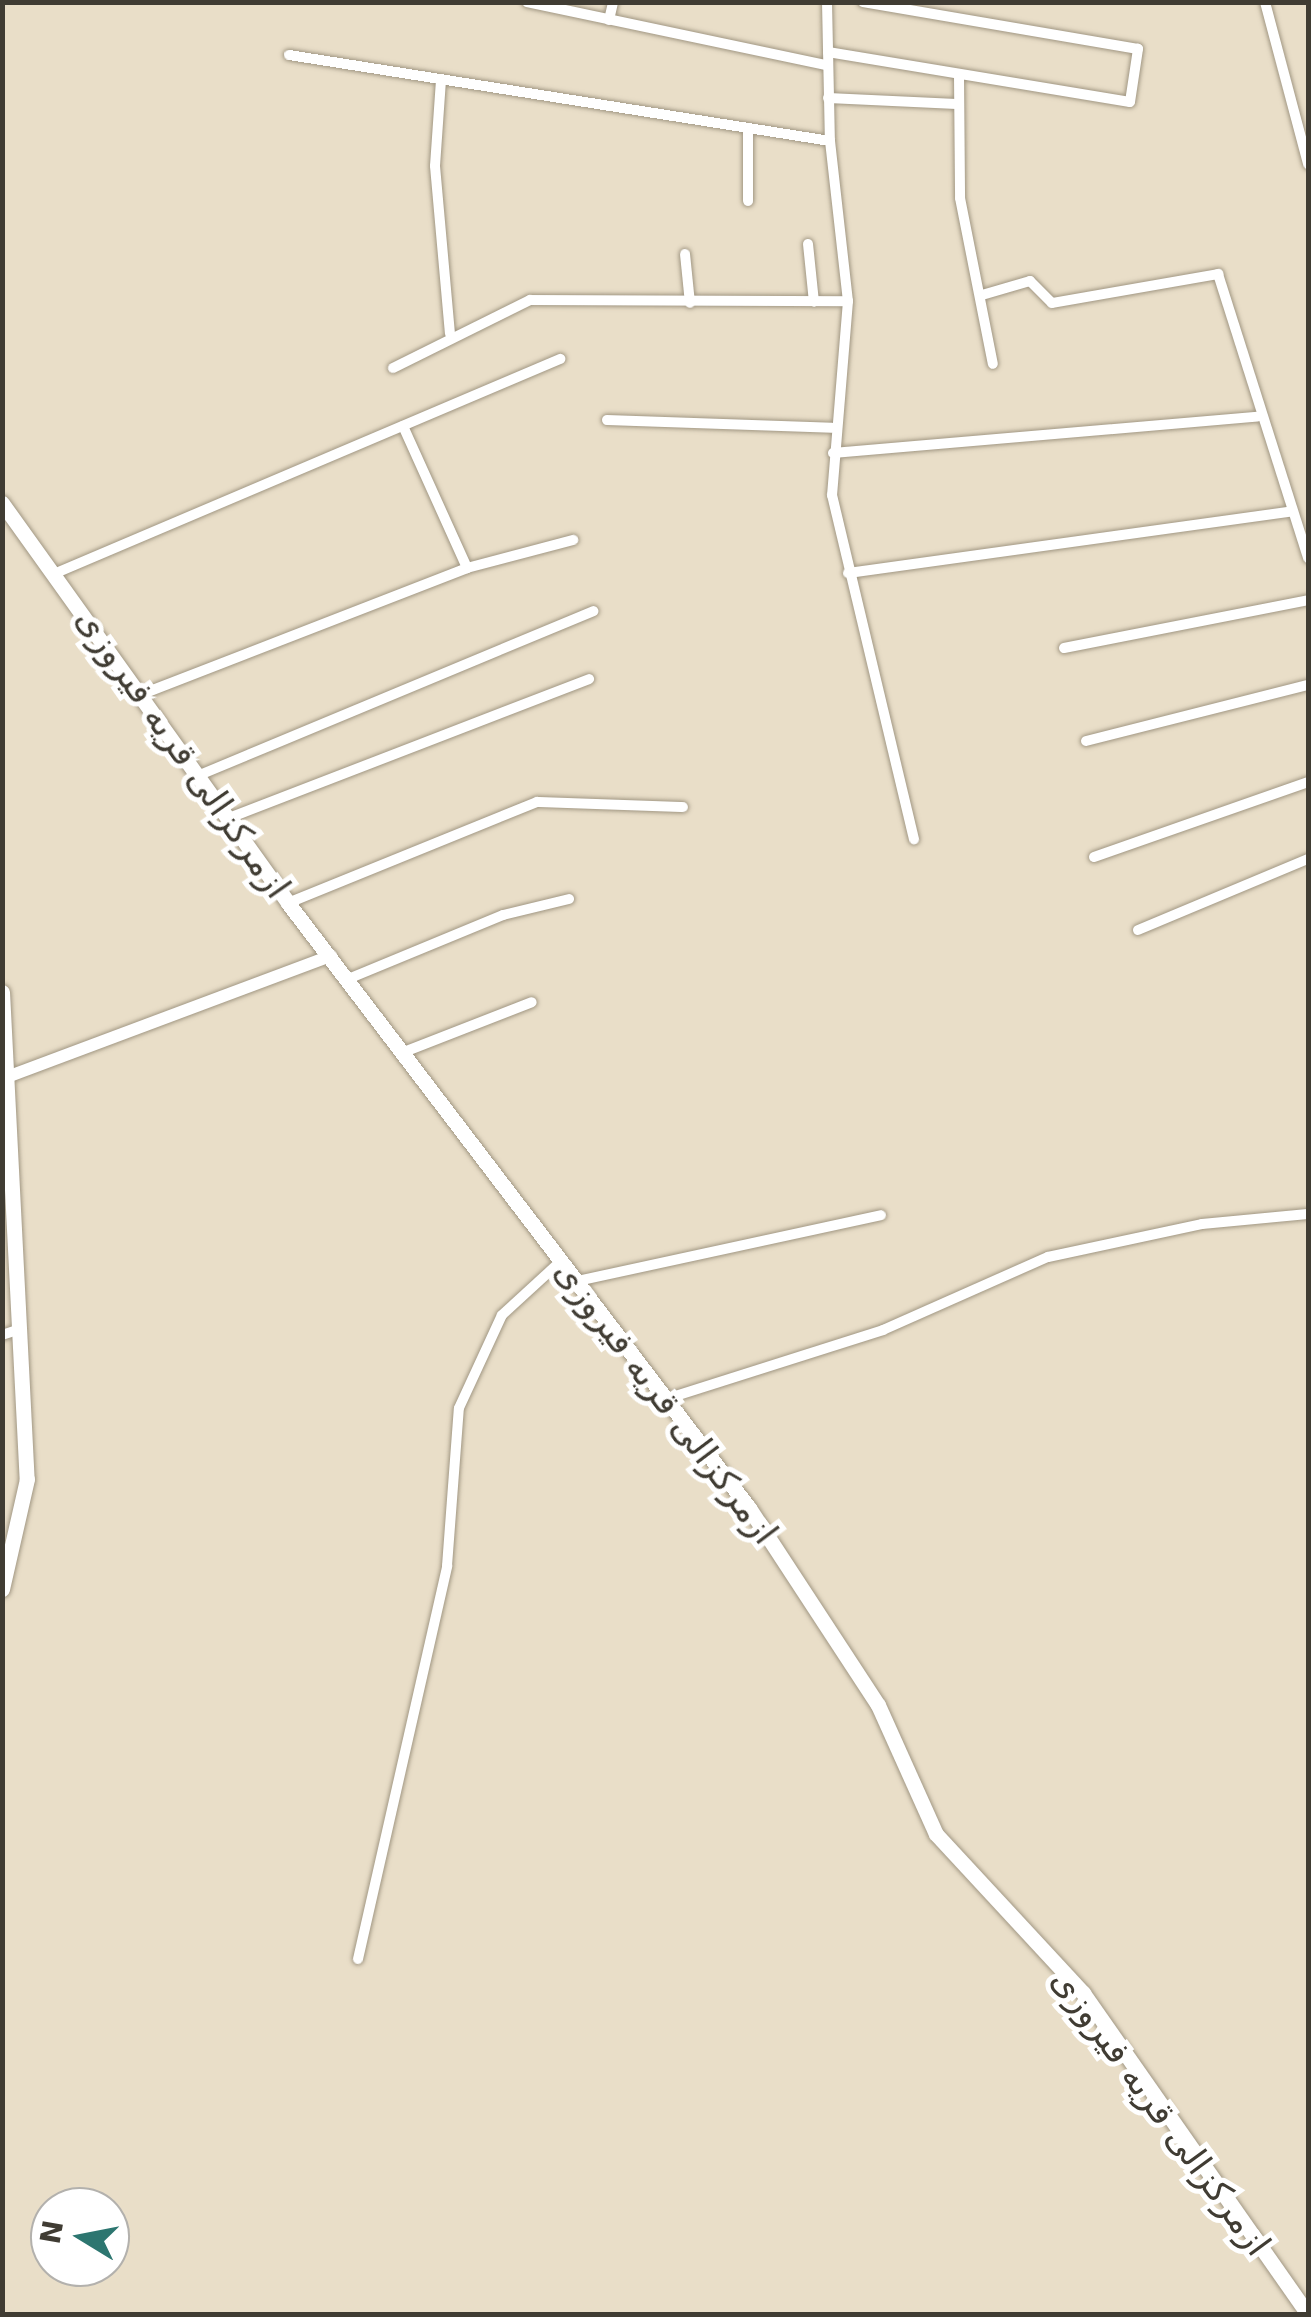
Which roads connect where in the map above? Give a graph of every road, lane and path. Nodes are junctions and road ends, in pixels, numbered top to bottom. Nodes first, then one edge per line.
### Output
1 (526, 2) edge
2 (612, 2) edge
3 (827, 2) edge
4 (863, 2) edge
5 (1265, 2) edge
6 (609, 20) junction
7 (289, 55) dead end
8 (828, 58) junction
9 (960, 76) junction
10 (441, 80) junction
11 (828, 98) junction
12 (957, 104) junction
13 (748, 128) junction
14 (830, 142) junction
15 (1308, 164) edge
16 (748, 201) dead end
17 (808, 244) dead end
18 (685, 254) dead end
19 (982, 294) junction
20 (848, 301) junction
21 (814, 302) junction
22 (690, 304) junction
23 (450, 333) junction
24 (560, 359) dead end
25 (993, 364) dead end
26 (392, 368) dead end
27 (1257, 417) junction
28 (607, 420) dead end
29 (403, 426) junction
30 (832, 428) junction
31 (833, 453) junction
32 (2, 503) edge
33 (1290, 512) junction
34 (574, 540) dead end
35 (1308, 558) edge
36 (467, 568) junction
37 (848, 573) junction
38 (56, 574) junction
39 (1308, 600) edge
40 (593, 611) dead end
41 (1064, 648) dead end
42 (589, 679) dead end
43 (1308, 685) edge
44 (146, 693) junction
45 (1086, 741) dead end
46 (202, 774) junction
47 (1308, 782) edge
48 (684, 807) dead end
49 (229, 818) junction
50 (914, 839) dead end
51 (1094, 857) dead end
52 (1308, 859) edge
53 (569, 899) dead end
54 (288, 904) junction
55 (1138, 930) dead end
56 (331, 956) junction
57 (348, 979) junction
58 (2, 992) edge
59 (532, 1002) dead end
60 (3, 1021) edge
61 (404, 1052) junction
62 (6, 1077) junction
63 (1308, 1214) edge
64 (881, 1215) dead end
65 (562, 1260) junction
66 (577, 1281) junction
67 (20, 1329) junction
68 (2, 1335) edge
69 (666, 1399) junction
70 (2, 1589) edge
71 (358, 1959) dead end
72 (1308, 2314) edge

1 - 6 street
2 - 6 street
3 - 8 street
4 - 9 street
5 - 15 street
6 - 8 street
7 - 10 street
8 - 9 street
8 - 11 street
9 - 12 street
10 - 13 street
10 - 23 street
11 - 12 street
11 - 14 street
12 - 19 street
13 - 14 street
13 - 16 street
14 - 20 street
17 - 21 street
18 - 22 street
19 - 25 street
19 - 27 street
20 - 21 street
20 - 30 street
21 - 22 street
22 - 23 street
23 - 26 street
24 - 29 street
27 - 31 street
27 - 33 street
28 - 30 street
29 - 36 street
29 - 38 street
30 - 31 street
31 - 37 street
32 - 38 main road, ازمرکزالی قریه فیروزی
33 - 35 street
33 - 37 street
34 - 36 street
36 - 44 street
37 - 50 street
38 - 44 main road, ازمرکزالی قریه فیروزی
39 - 41 street
40 - 46 street
42 - 49 street
43 - 45 street
44 - 46 main road, ازمرکزالی قریه فیروزی
46 - 49 main road, ازمرکزالی قریه فیروزی
47 - 51 street
48 - 54 street
49 - 54 main road, ازمرکزالی قریه فیروزی
52 - 55 street
53 - 57 street
54 - 56 main road, ازمرکزالی قریه فیروزی
56 - 57 main road, ازمرکزالی قریه فیروزی
56 - 62 street
57 - 61 main road, ازمرکزالی قریه فیروزی
58 - 60 main road
59 - 61 street
60 - 62 main road
61 - 65 main road, ازمرکزالی قریه فیروزی
62 - 67 main road
63 - 69 street
64 - 66 street
65 - 66 main road, ازمرکزالی قریه فیروزی
65 - 71 street
66 - 69 main road, ازمرکزالی قریه فیروزی
67 - 68 street
67 - 70 main road
69 - 72 main road, ازمرکزالی قریه فیروزی

